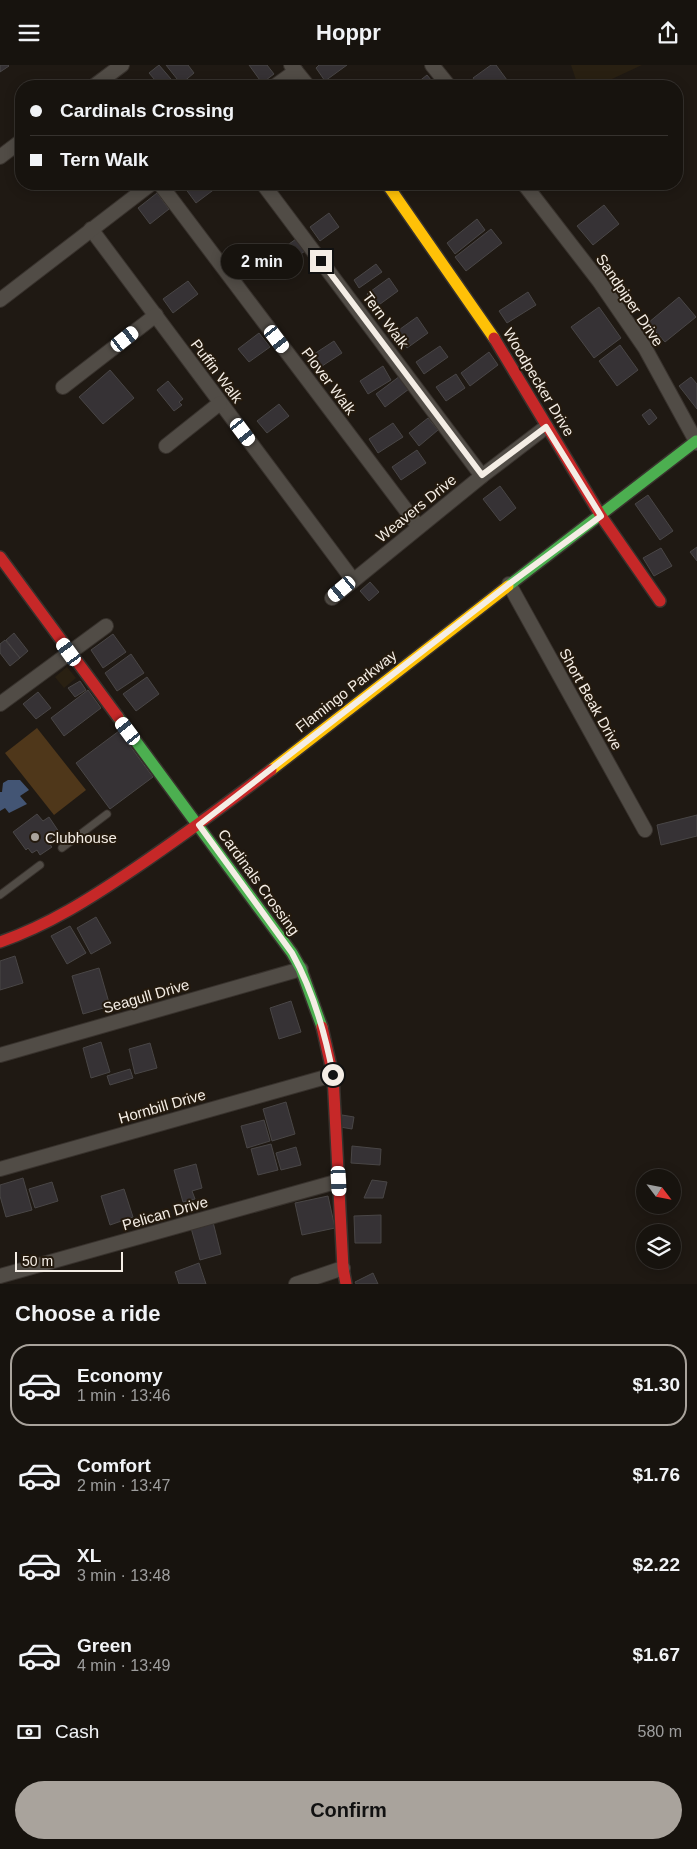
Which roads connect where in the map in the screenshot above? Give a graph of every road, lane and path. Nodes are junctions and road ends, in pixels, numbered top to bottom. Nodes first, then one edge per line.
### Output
1 (122, 65) edge
2 (432, 65) edge
3 (293, 68) edge
4 (102, 80) edge
5 (282, 80) edge
6 (303, 80) edge
7 (444, 80) edge
8 (15, 146) edge
9 (0, 157) edge
10 (143, 190) edge
11 (165, 190) edge
12 (268, 190) edge
13 (391, 190) edge
14 (529, 190) edge
15 (91, 229) junction
16 (0, 300) edge
17 (156, 315) junction
18 (62, 387) dead end
19 (220, 403) junction
20 (546, 427) junction
21 (696, 442) edge
22 (166, 445) dead end
23 (482, 475) junction
24 (601, 516) junction
25 (418, 527) junction
26 (2, 566) edge
27 (353, 580) junction
28 (509, 584) junction
29 (332, 598) dead end
30 (660, 601) dead end
31 (106, 626) dead end
32 (69, 652) junction
33 (0, 704) edge
34 (107, 814) dead end
35 (199, 825) junction
36 (645, 830) dead end
37 (62, 848) dead end
38 (40, 865) dead end
39 (0, 895) edge
40 (0, 942) edge
41 (301, 969) junction
42 (0, 1055) edge
43 (333, 1075) junction
44 (0, 1169) edge
45 (339, 1181) junction
46 (344, 1268) junction
47 (0, 1276) edge
48 (296, 1284) edge
49 (346, 1284) edge

1 - 4 street
2 - 7 street
3 - 5 street
3 - 6 street
8 - 9 street
10 - 15 street
11 - 25 street, Plover Walk
12 - 23 street, Tern Walk
13 - 20 street, Woodpecker Drive
14 - 21 street, Sandpiper Drive
15 - 16 street
15 - 17 street, Puffin Walk
17 - 18 street
17 - 19 street, Puffin Walk
19 - 22 street
19 - 27 street, Puffin Walk
20 - 23 street, Weavers Drive
20 - 24 street, Woodpecker Drive
21 - 24 street, Flamingo Parkway
23 - 25 street, Weavers Drive
24 - 28 street, Flamingo Parkway
24 - 30 street, Woodpecker Drive
25 - 27 street, Weavers Drive
26 - 32 street, Cardinals Crossing
27 - 29 street, Weavers Drive
28 - 35 street, Flamingo Parkway
28 - 36 street, Short Beak Drive
31 - 32 street
32 - 33 street
32 - 35 street, Cardinals Crossing
34 - 37 lane
35 - 40 street, Flamingo Parkway
35 - 41 street, Cardinals Crossing
38 - 39 lane
41 - 42 street, Seagull Drive
41 - 43 street, Cardinals Crossing
43 - 44 street, Hornbill Drive
43 - 45 street, Cardinals Crossing
45 - 46 street, Cardinals Crossing
45 - 47 street, Pelican Drive
46 - 48 street
46 - 49 street, Cardinals Crossing

